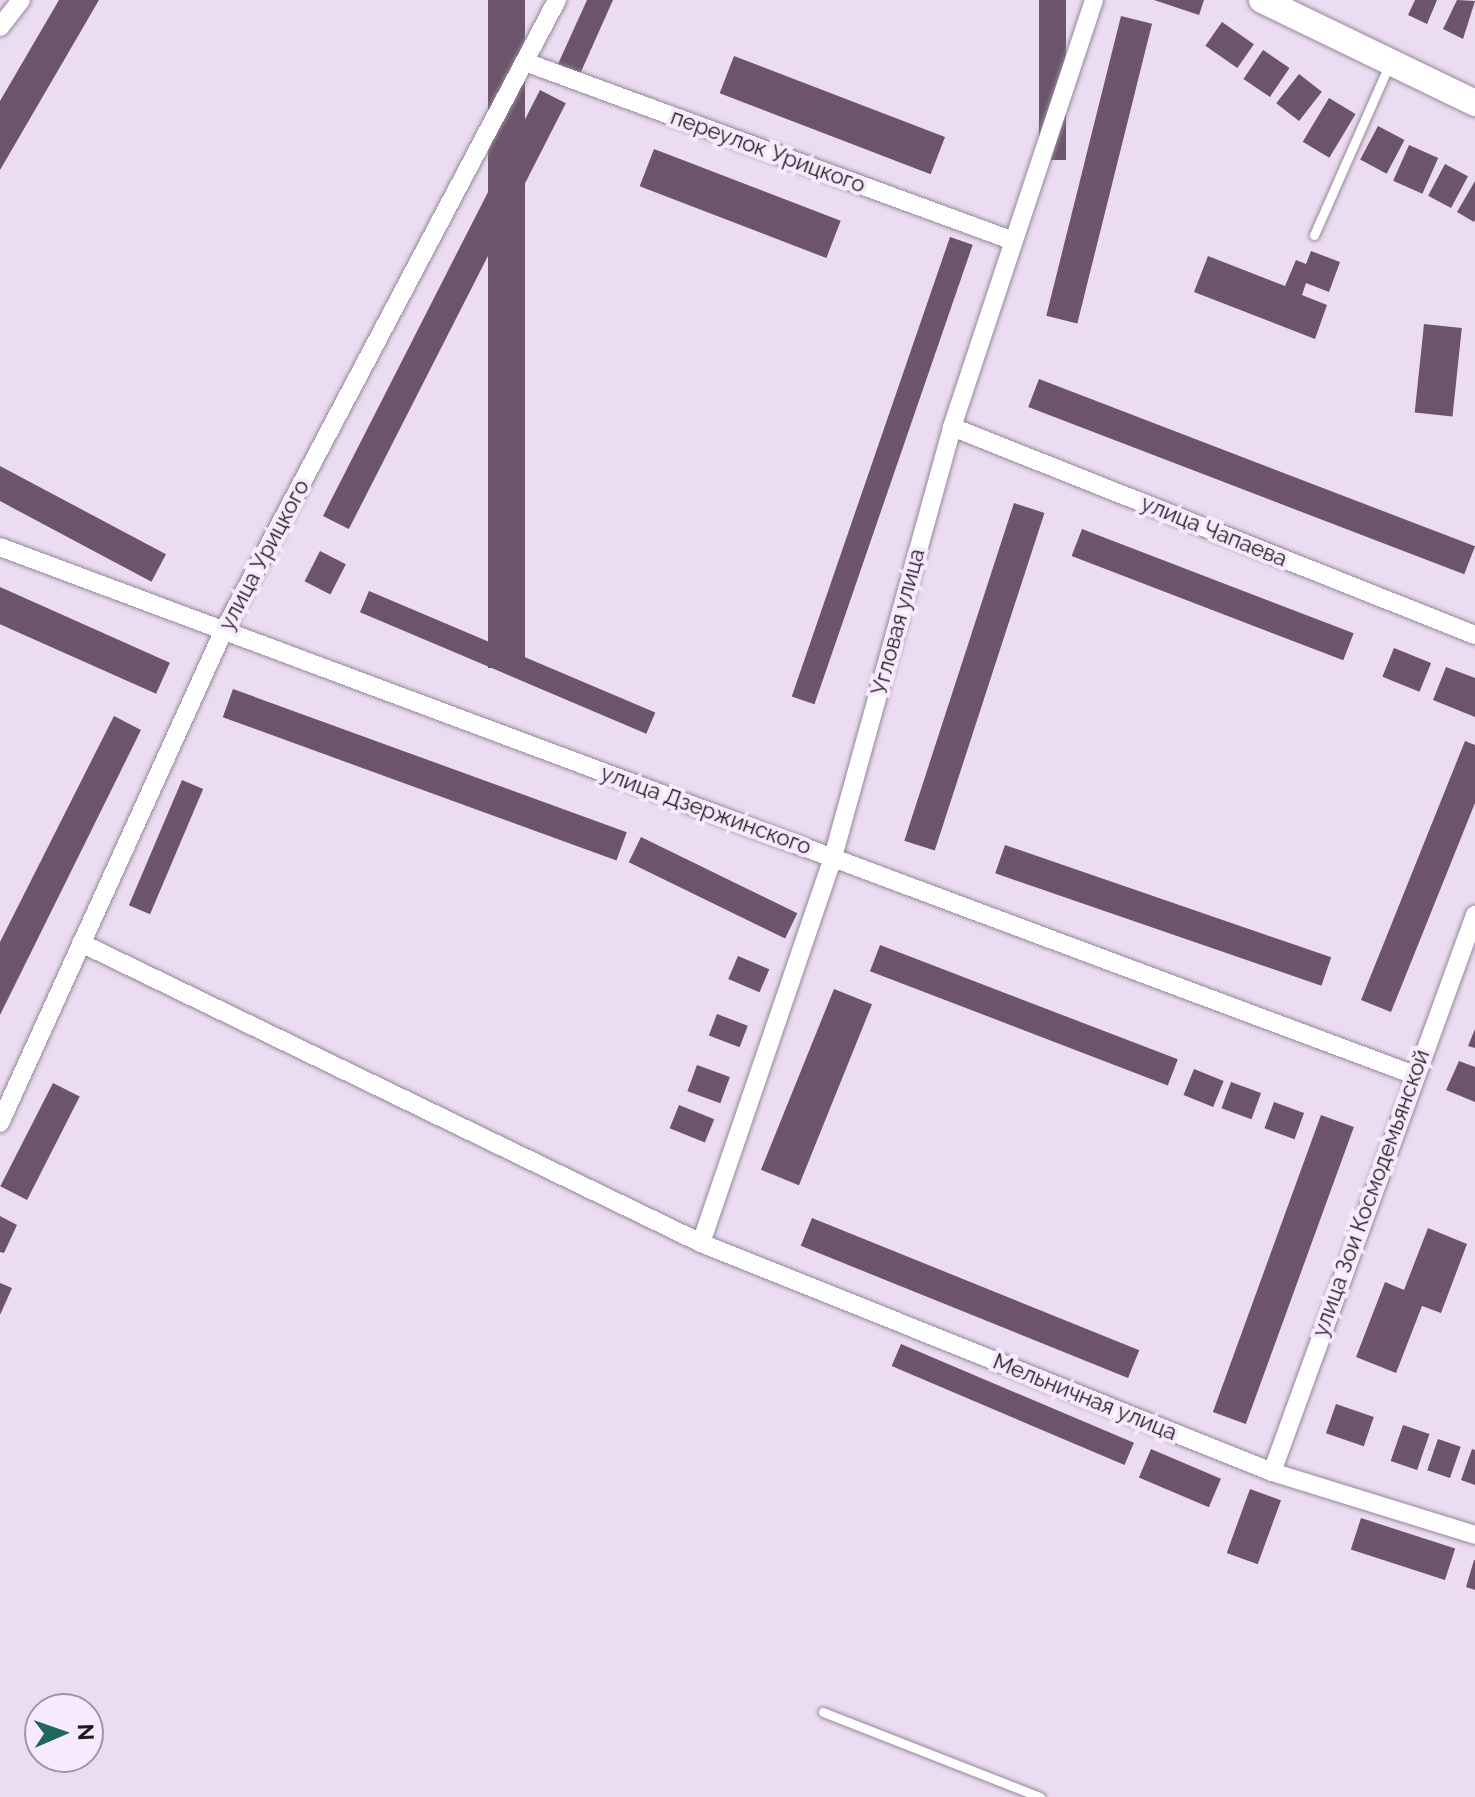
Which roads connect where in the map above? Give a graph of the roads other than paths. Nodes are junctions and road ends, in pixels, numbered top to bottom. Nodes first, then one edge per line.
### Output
1 (21, 0) edge
2 (557, 0) edge
3 (1094, 0) edge
4 (1262, 0) edge
5 (0, 27) edge
6 (525, 62) junction
7 (1390, 62) junction
8 (1475, 103) edge
9 (1314, 235) dead end
10 (1011, 240) junction
11 (952, 427) junction
12 (0, 547) edge
13 (223, 632) junction
14 (1475, 635) edge
15 (833, 857) junction
16 (1475, 915) edge
17 (81, 943) junction
18 (1412, 1074) junction
19 (0, 1123) edge
20 (701, 1243) junction
21 (1272, 1472) junction
22 (1475, 1535) edge
23 (823, 1712) dead end
24 (1040, 1797) edge

1 - 5 street
2 - 6 street, улица Урицкого
3 - 10 street, Угловая улица
4 - 7 street
6 - 10 street, переулок Урицкого
6 - 13 street, улица Урицкого
7 - 8 street
7 - 9 lane
10 - 11 street, Угловая улица
11 - 14 street, улица Чапаева
11 - 15 street, Угловая улица
12 - 13 street, улица Дзержинского
13 - 15 street, улица Дзержинского
13 - 17 street, улица Урицкого
15 - 18 street, улица Дзержинского
15 - 20 street, Угловая улица
16 - 18 street, улица Зои Космодемьянской
17 - 19 street, улица Урицкого
17 - 20 street, Мельничная улица
18 - 21 street, улица Зои Космодемьянской
20 - 21 street, Мельничная улица
21 - 22 street, Мельничная улица
23 - 24 lane

